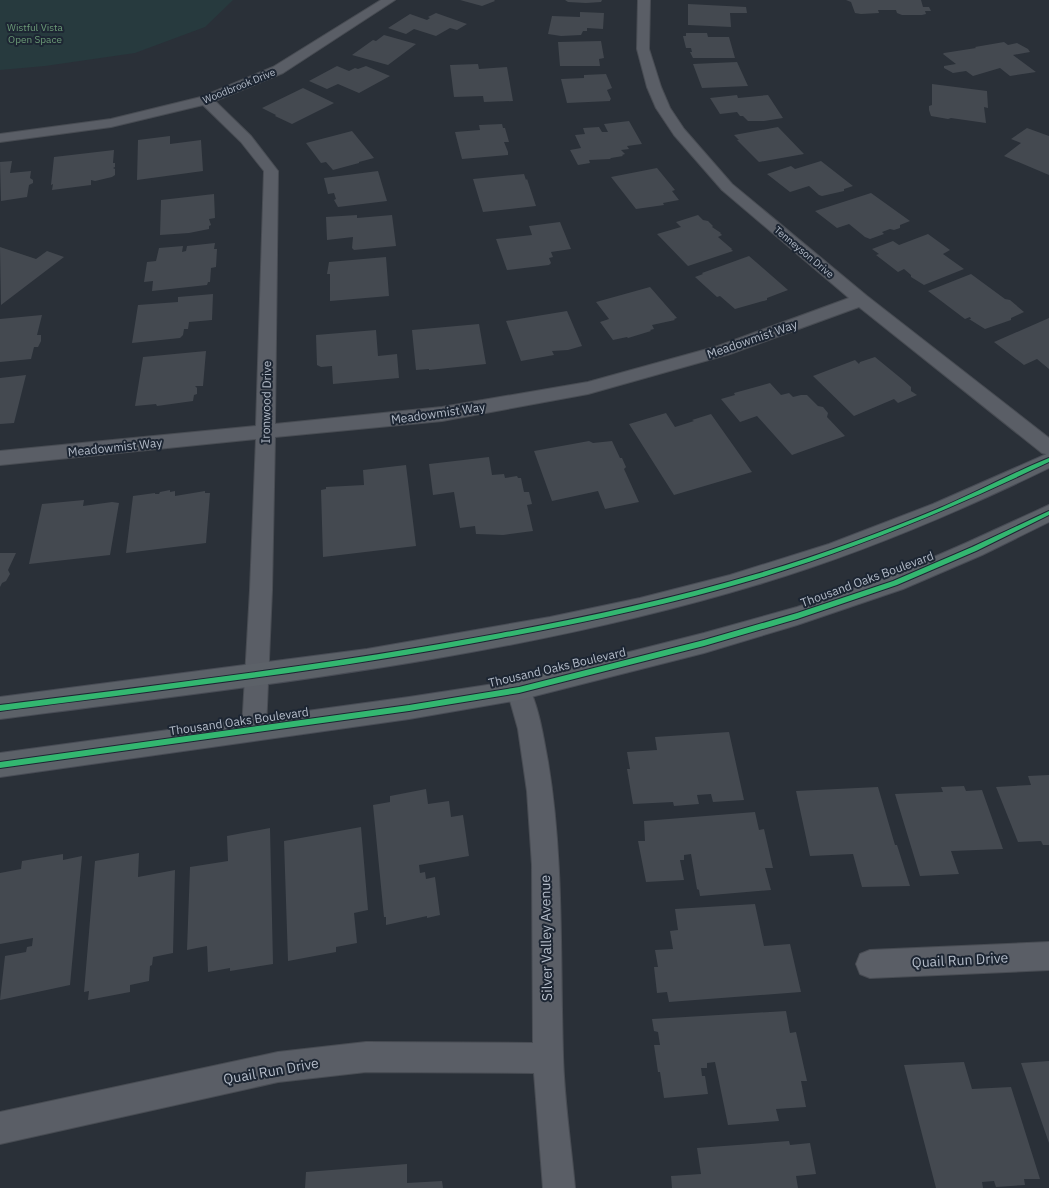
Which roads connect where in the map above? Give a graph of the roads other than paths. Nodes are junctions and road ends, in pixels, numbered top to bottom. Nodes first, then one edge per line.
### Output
1 (389, 0) edge
2 (644, 0) edge
3 (206, 100) junction
4 (0, 138) edge
5 (862, 300) junction
6 (266, 431) junction
7 (1049, 448) edge
8 (0, 458) edge
9 (1049, 460) edge
10 (1049, 513) edge
11 (257, 674) junction
12 (520, 690) junction
13 (0, 708) edge
14 (254, 730) junction
15 (0, 765) edge
16 (1049, 956) edge
17 (870, 964) dead end
18 (548, 1058) junction
19 (0, 1128) edge
20 (559, 1188) edge

1 - 3 street, Woodbrook Drive
2 - 5 street, Tenneyson Drive
3 - 4 street, Woodbrook Drive
3 - 6 street, Ironwood Drive
5 - 6 street, Meadowmist Way
5 - 7 street, Tenneyson Drive
6 - 8 street, Meadowmist Way
6 - 11 street, Ironwood Drive
9 - 11 main road
10 - 12 main road, Thousand Oaks Boulevard
11 - 13 main road
11 - 14 street, Ironwood Drive
12 - 14 main road, Thousand Oaks Boulevard
12 - 18 street, Silver Valley Avenue
14 - 15 main road, Thousand Oaks Boulevard
16 - 17 street, Quail Run Drive
18 - 19 street, Quail Run Drive
18 - 20 street, Silver Valley Avenue

